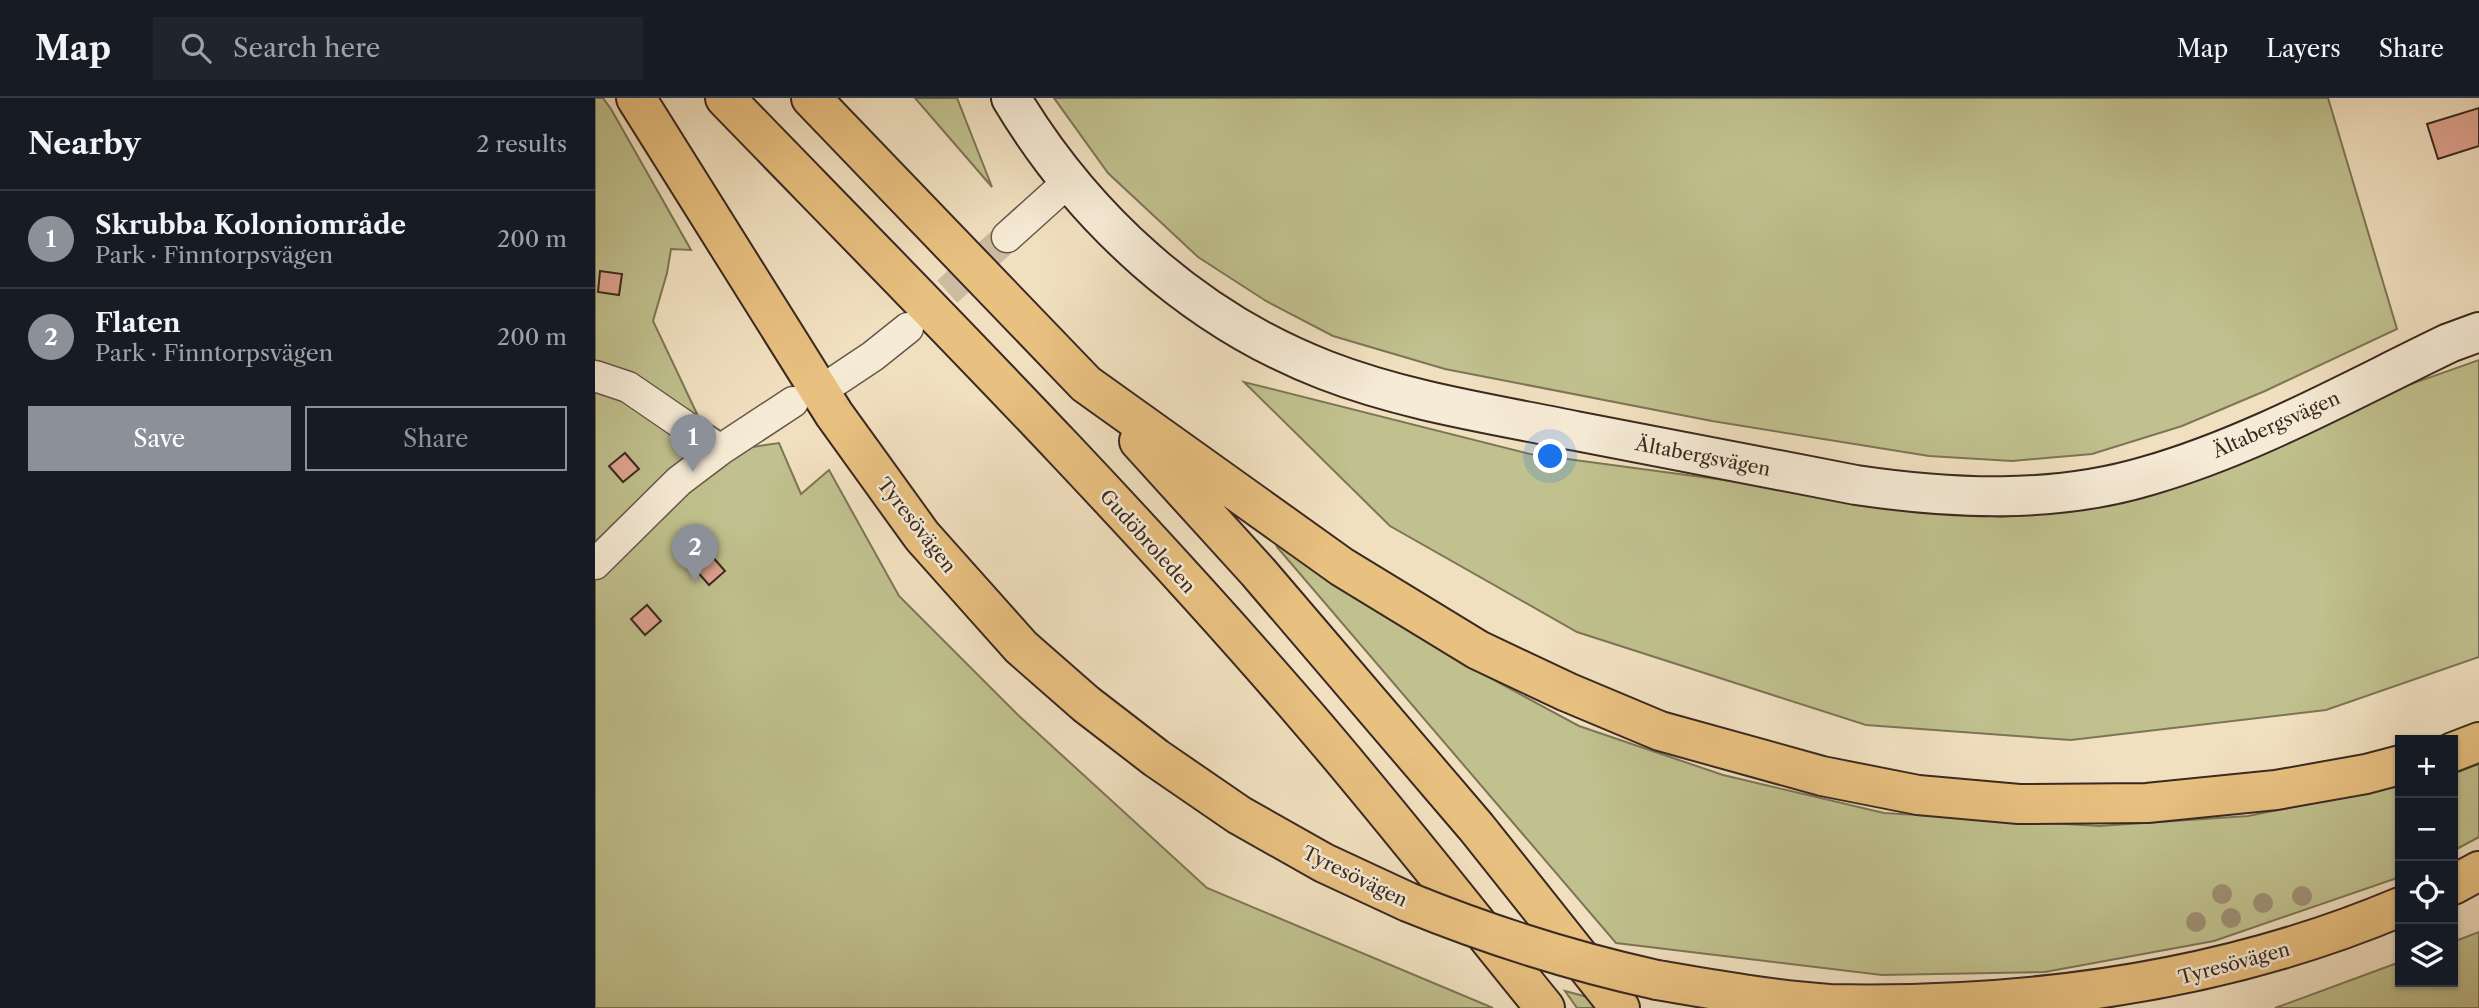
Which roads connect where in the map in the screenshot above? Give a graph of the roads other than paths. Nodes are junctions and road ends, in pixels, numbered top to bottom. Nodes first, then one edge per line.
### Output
1 (636, 98) edge
2 (725, 98) edge
3 (811, 98) edge
4 (1011, 98) edge
5 (1068, 182) junction
6 (1007, 237) tunnel mouth
7 (908, 328) tunnel mouth
8 (2479, 332) edge
9 (595, 376) edge
10 (837, 380) dead end
11 (1086, 384) junction
12 (793, 402) dead end
13 (720, 450) junction
14 (595, 564) edge
15 (2479, 743) edge
16 (2458, 749) edge
17 (2395, 766) edge
18 (2479, 871) edge
19 (2458, 882) edge
20 (2395, 909) edge
21 (1545, 1008) edge
22 (1620, 1008) edge

1 - 20 highway, Tyresövägen, bridge
2 - 21 highway, Gudöbroleden
3 - 11 highway
4 - 5 street, Ältabergsvägen
5 - 6 street
5 - 8 street, Ältabergsvägen
7 - 10 street
9 - 13 street
11 - 17 highway
11 - 22 highway
12 - 13 street
13 - 14 street
15 - 16 highway
18 - 19 highway

